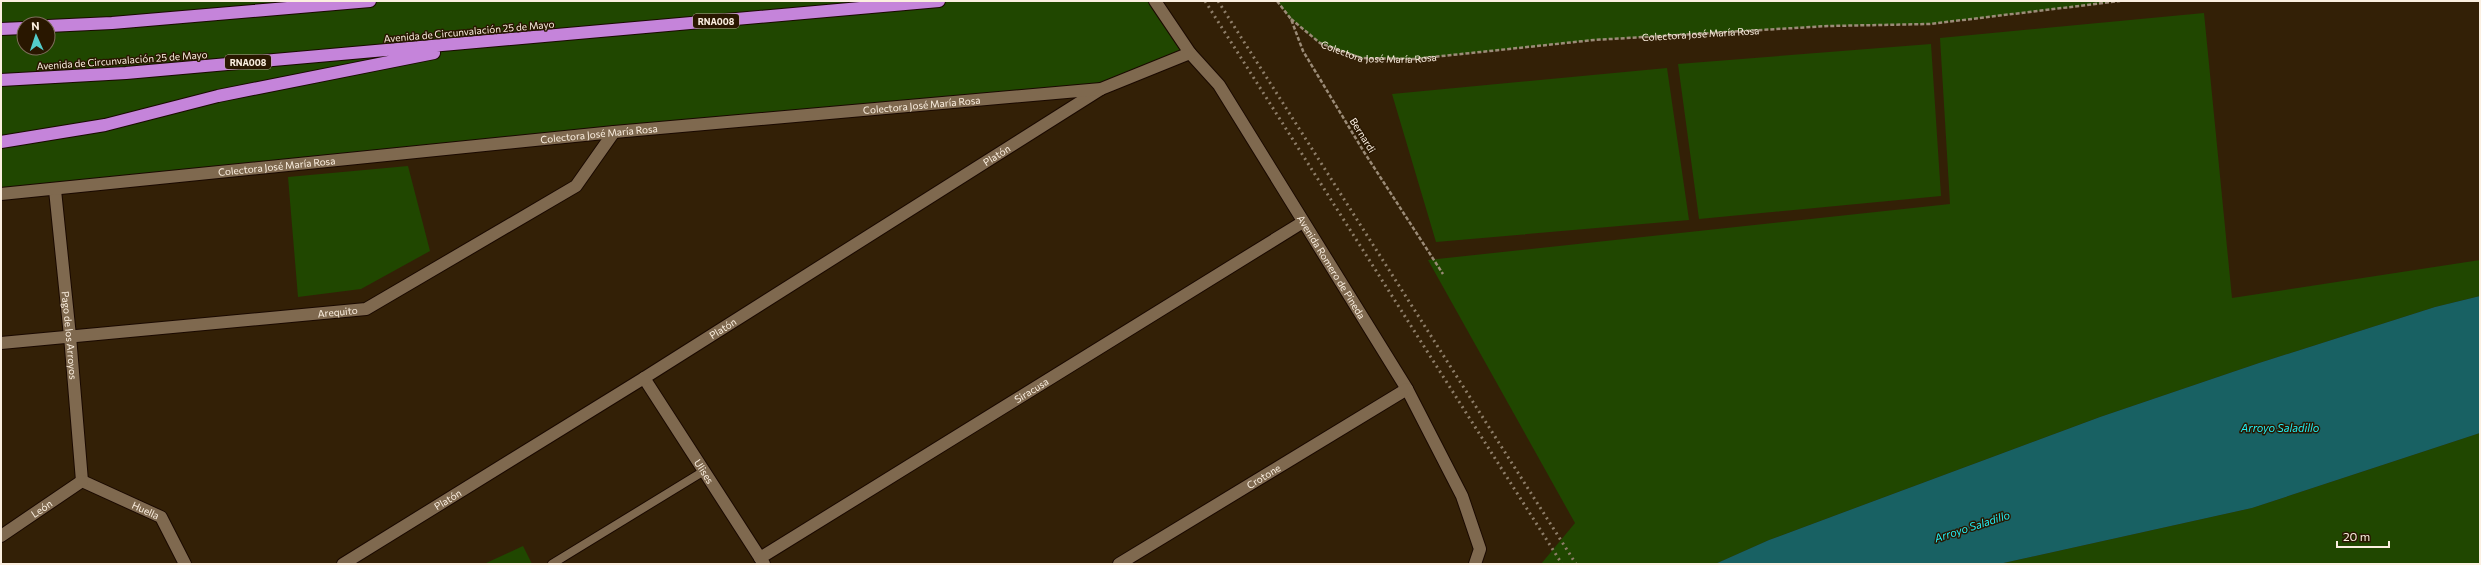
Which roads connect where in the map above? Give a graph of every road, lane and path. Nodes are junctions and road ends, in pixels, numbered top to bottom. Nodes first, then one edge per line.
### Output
1 (370, 1) edge
2 (938, 1) edge
3 (1155, 1) edge
4 (1277, 1) edge
5 (2120, 1) edge
6 (1291, 19) junction
7 (56, 26) edge
8 (16, 28) edge
9 (1, 29) edge
10 (494, 41) junction
11 (1190, 53) junction
12 (1, 80) edge
13 (1101, 89) junction
14 (614, 132) junction
15 (1, 142) edge
16 (55, 190) junction
17 (1, 194) edge
18 (1303, 222) junction
19 (1443, 274) dead end
20 (70, 336) junction
21 (1, 343) edge
22 (644, 378) junction
23 (1407, 389) junction
24 (704, 471) junction
25 (82, 481) junction
26 (1, 536) edge
27 (762, 561) edge
28 (185, 564) edge
29 (343, 564) edge
30 (552, 564) edge
31 (1119, 564) edge
32 (1475, 564) edge

1 - 7 highway
2 - 10 highway, Avenida de Circunvalación 25 de Mayo / RNA008
3 - 11 street, Avenida Romero de Pineda
4 - 6 path, Bernardi
5 - 6 path, Colectora José María Rosa
6 - 19 path, Bernardi
8 - 9 highway
10 - 12 highway, Avenida de Circunvalación 25 de Mayo / RNA008
10 - 15 highway
11 - 13 street, Colectora José María Rosa
11 - 18 street, Avenida Romero de Pineda
13 - 14 street, Colectora José María Rosa
13 - 22 street, Platón
14 - 16 street, Colectora José María Rosa
14 - 20 street, Arequito
16 - 17 street, Colectora José María Rosa
16 - 20 street, Pago de los Arroyos
18 - 23 street, Avenida Romero de Pineda
18 - 27 street, Siracusa
20 - 21 street, Arequito
20 - 25 street, Pago de los Arroyos
22 - 24 street, Ulises
22 - 29 street, Platón
23 - 31 street, Crotone
23 - 32 street, Avenida Romero de Pineda
24 - 27 street, Ulises
24 - 30 lane
25 - 26 street, León
25 - 28 street, Huella

